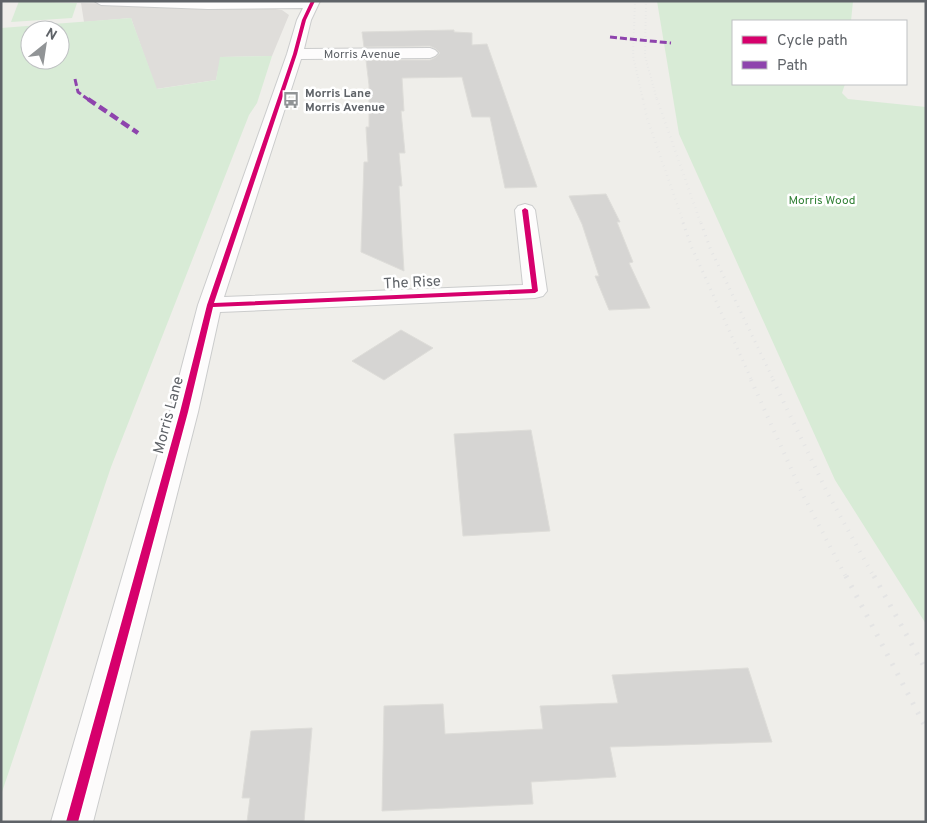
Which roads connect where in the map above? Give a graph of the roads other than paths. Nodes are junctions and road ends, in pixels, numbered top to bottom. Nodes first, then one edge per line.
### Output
1 (101, 1) edge
2 (309, 9) edge
3 (430, 53) dead end
4 (295, 54) junction
5 (525, 210) dead end
6 (210, 305) junction
7 (72, 822) edge

1 - 2 street
2 - 4 street, Morris Lane
3 - 4 street, Morris Avenue
4 - 6 street, Morris Lane
5 - 6 street, The Rise
6 - 7 street, Morris Lane

